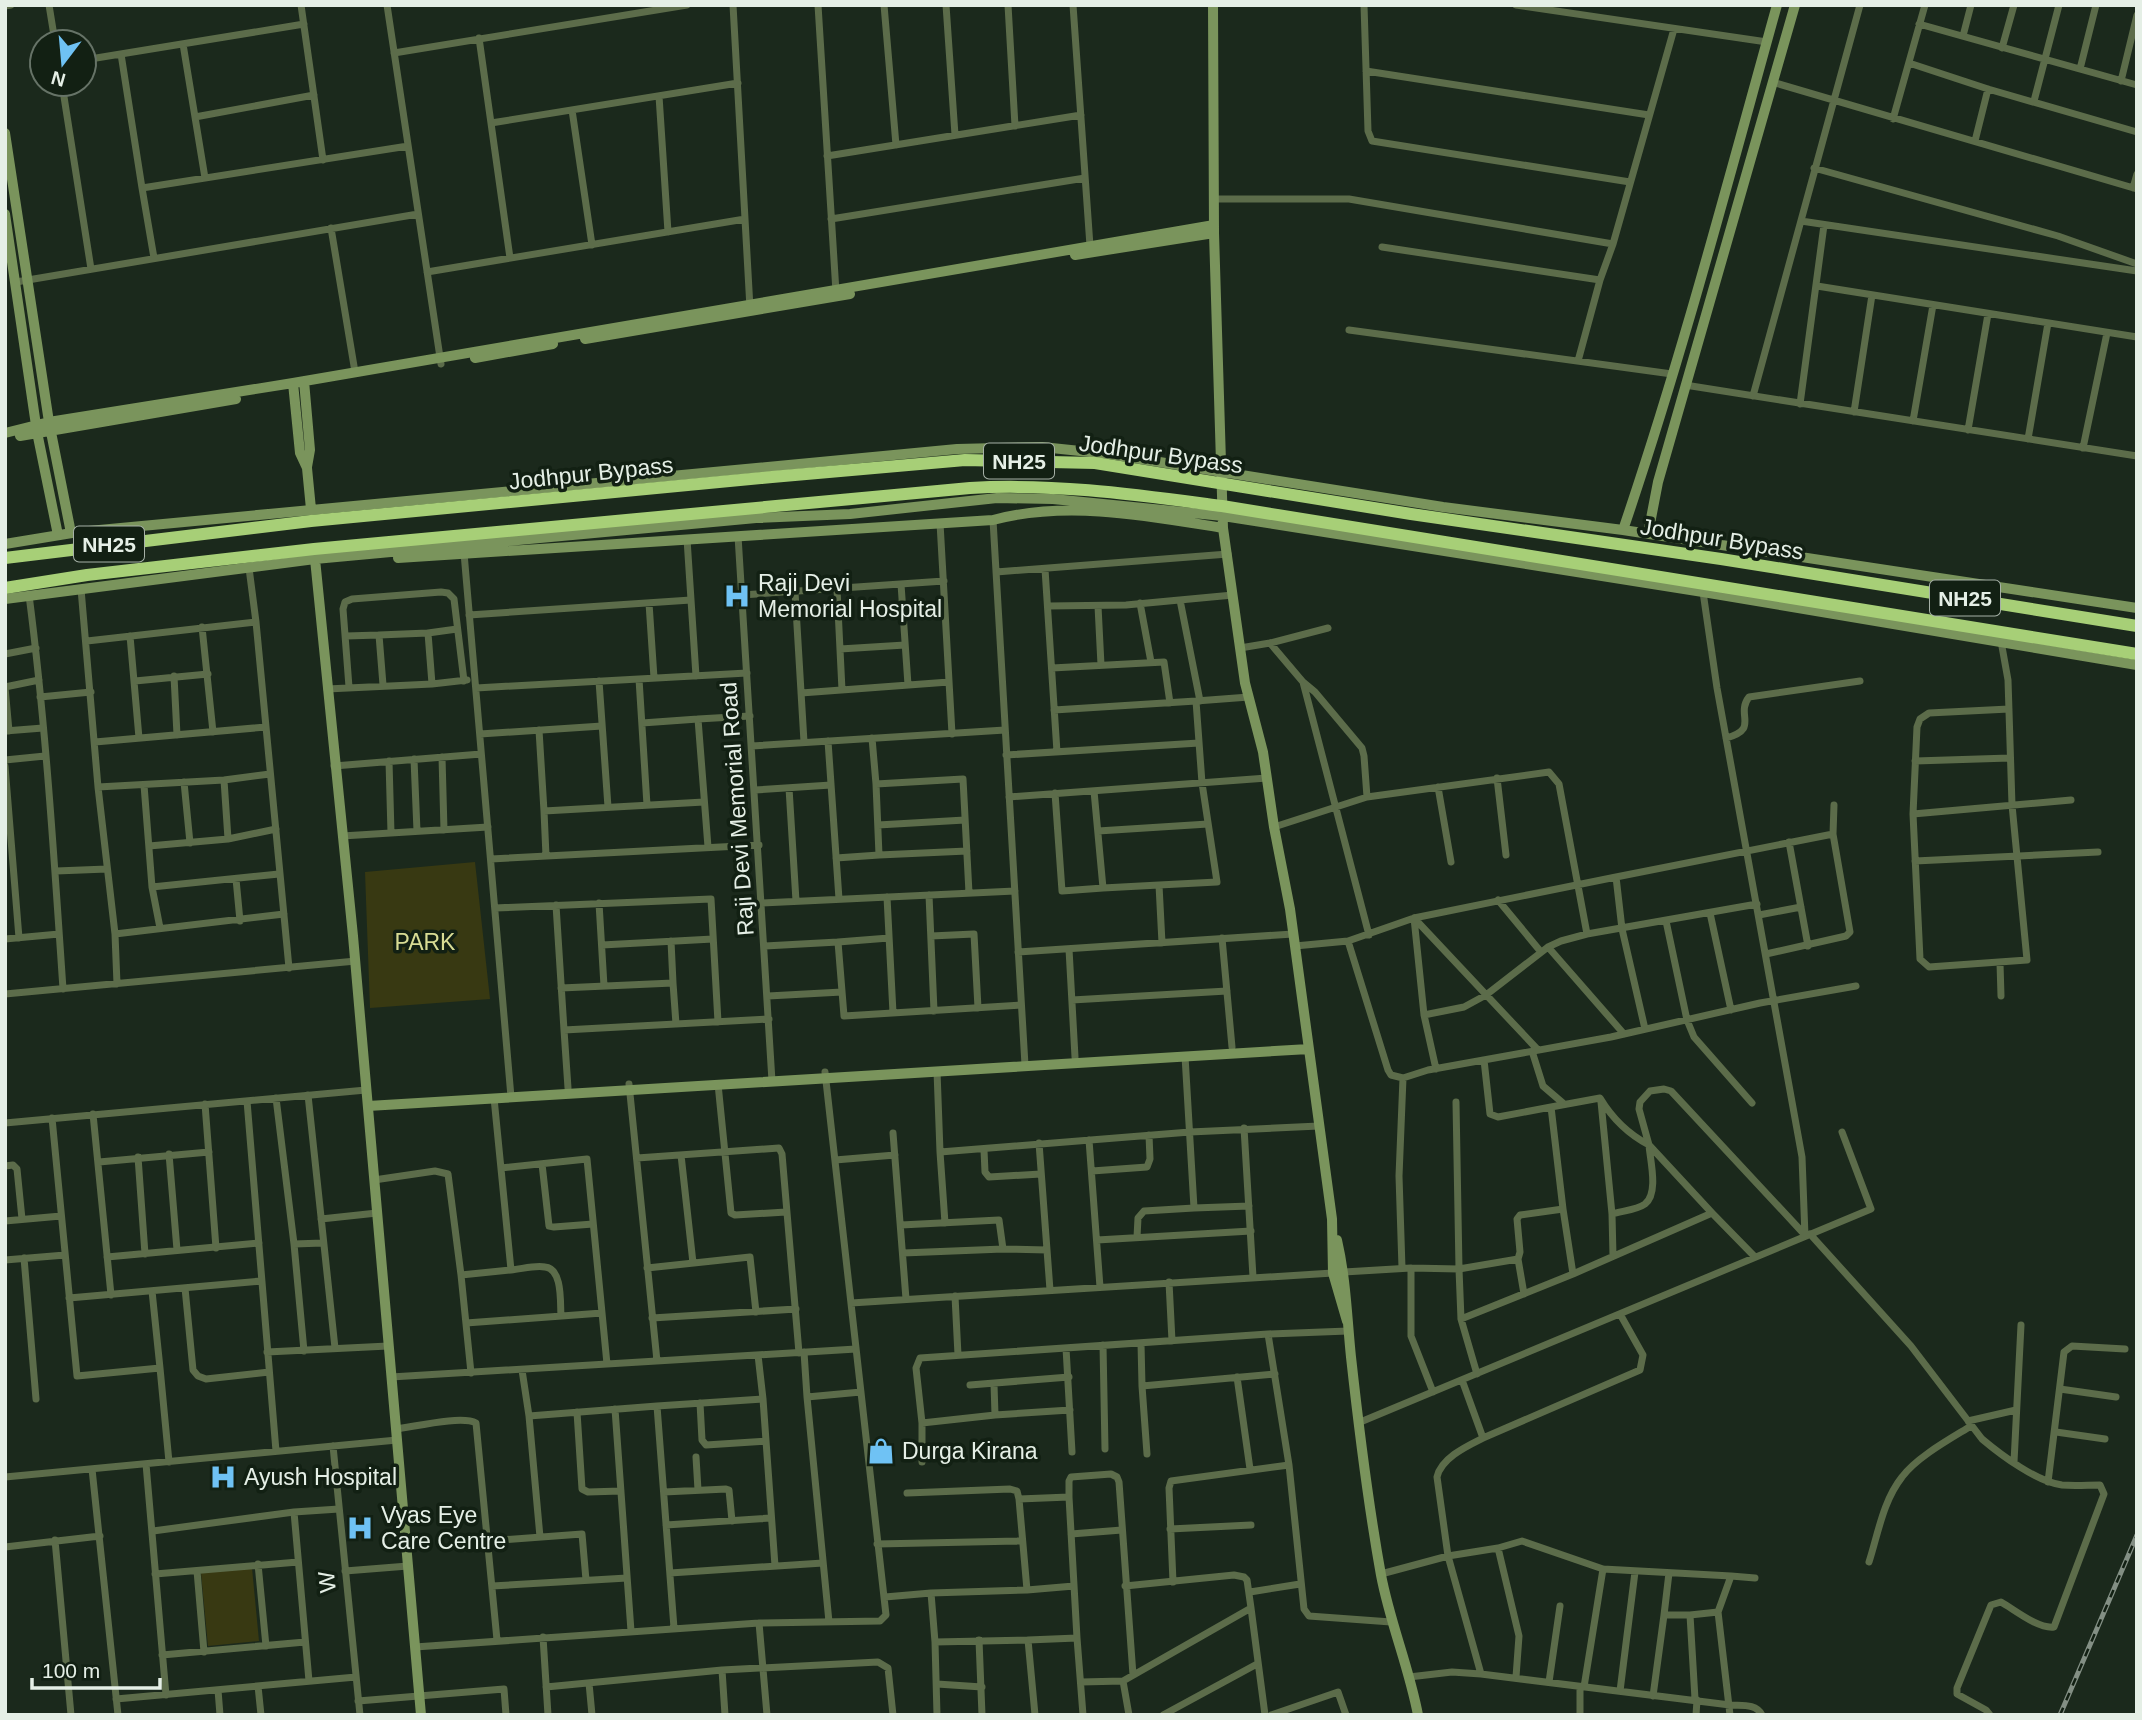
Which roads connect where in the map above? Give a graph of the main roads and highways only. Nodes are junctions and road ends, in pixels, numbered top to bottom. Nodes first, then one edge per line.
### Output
1 (5, 558) edge
2 (5, 587) edge
3 (2137, 626) edge
4 (2137, 654) edge

1 - 3 highway, Jodhpur Bypass / NH25
2 - 4 highway

